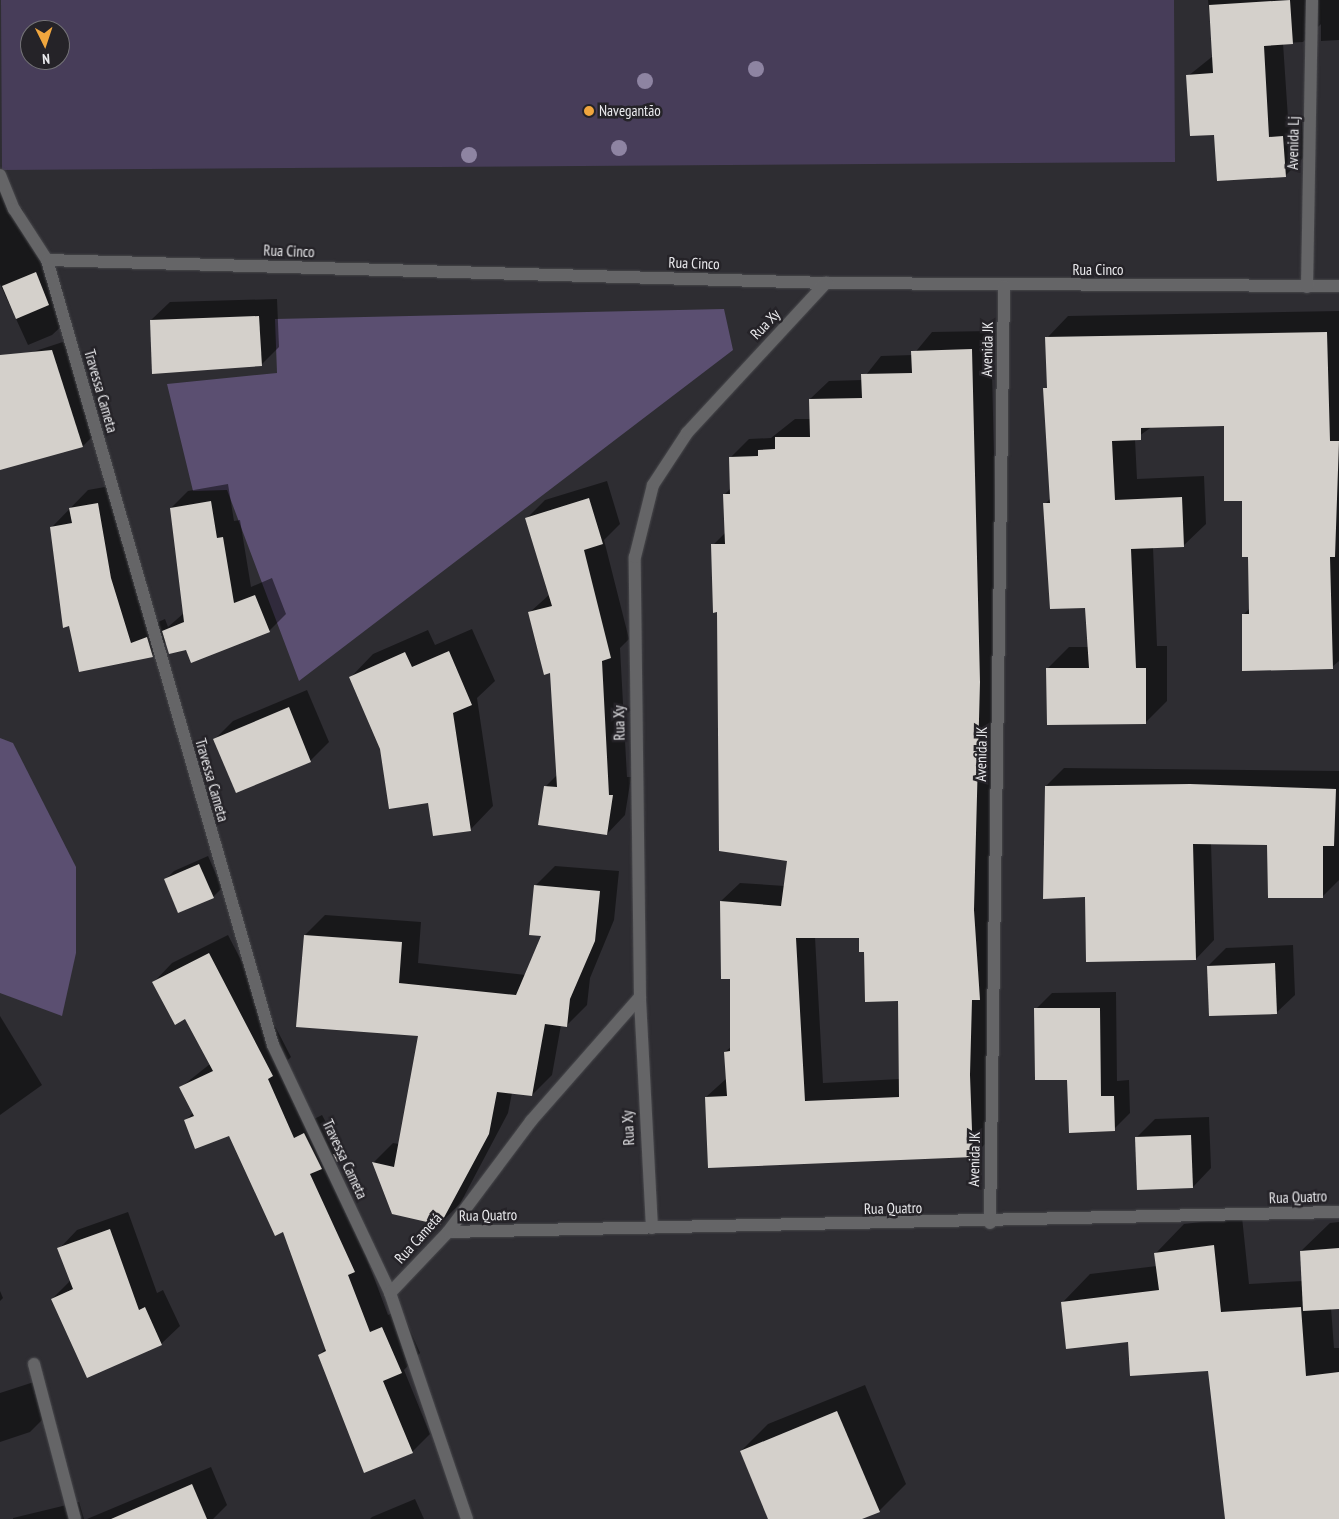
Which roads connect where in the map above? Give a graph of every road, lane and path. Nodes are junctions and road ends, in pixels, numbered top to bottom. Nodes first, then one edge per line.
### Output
1 (1312, 0) edge
2 (0, 175) edge
3 (48, 260) junction
4 (826, 283) junction
5 (1004, 286) junction
6 (1339, 286) edge
7 (1307, 287) junction
8 (640, 997) junction
9 (1339, 1212) edge
10 (990, 1223) junction
11 (652, 1228) junction
12 (448, 1232) junction
13 (390, 1293) junction
14 (34, 1364) dead end
15 (75, 1519) edge
16 (467, 1519) edge

1 - 7 street, Avenida Lj
2 - 3 street, Travessa Cameta
3 - 4 street, Rua Cinco
3 - 13 street, Travessa Cameta
4 - 5 street, Rua Cinco
4 - 8 street, Rua Xy
5 - 7 street, Rua Cinco
5 - 10 street, Avenida JK
6 - 7 street, Rua Cinco
8 - 11 street, Rua Xy
8 - 12 street, Rua Cametá
9 - 10 street, Rua Quatro
10 - 11 street, Rua Quatro
11 - 12 street, Rua Quatro
12 - 13 street, Rua Cametá
13 - 16 street
14 - 15 street

